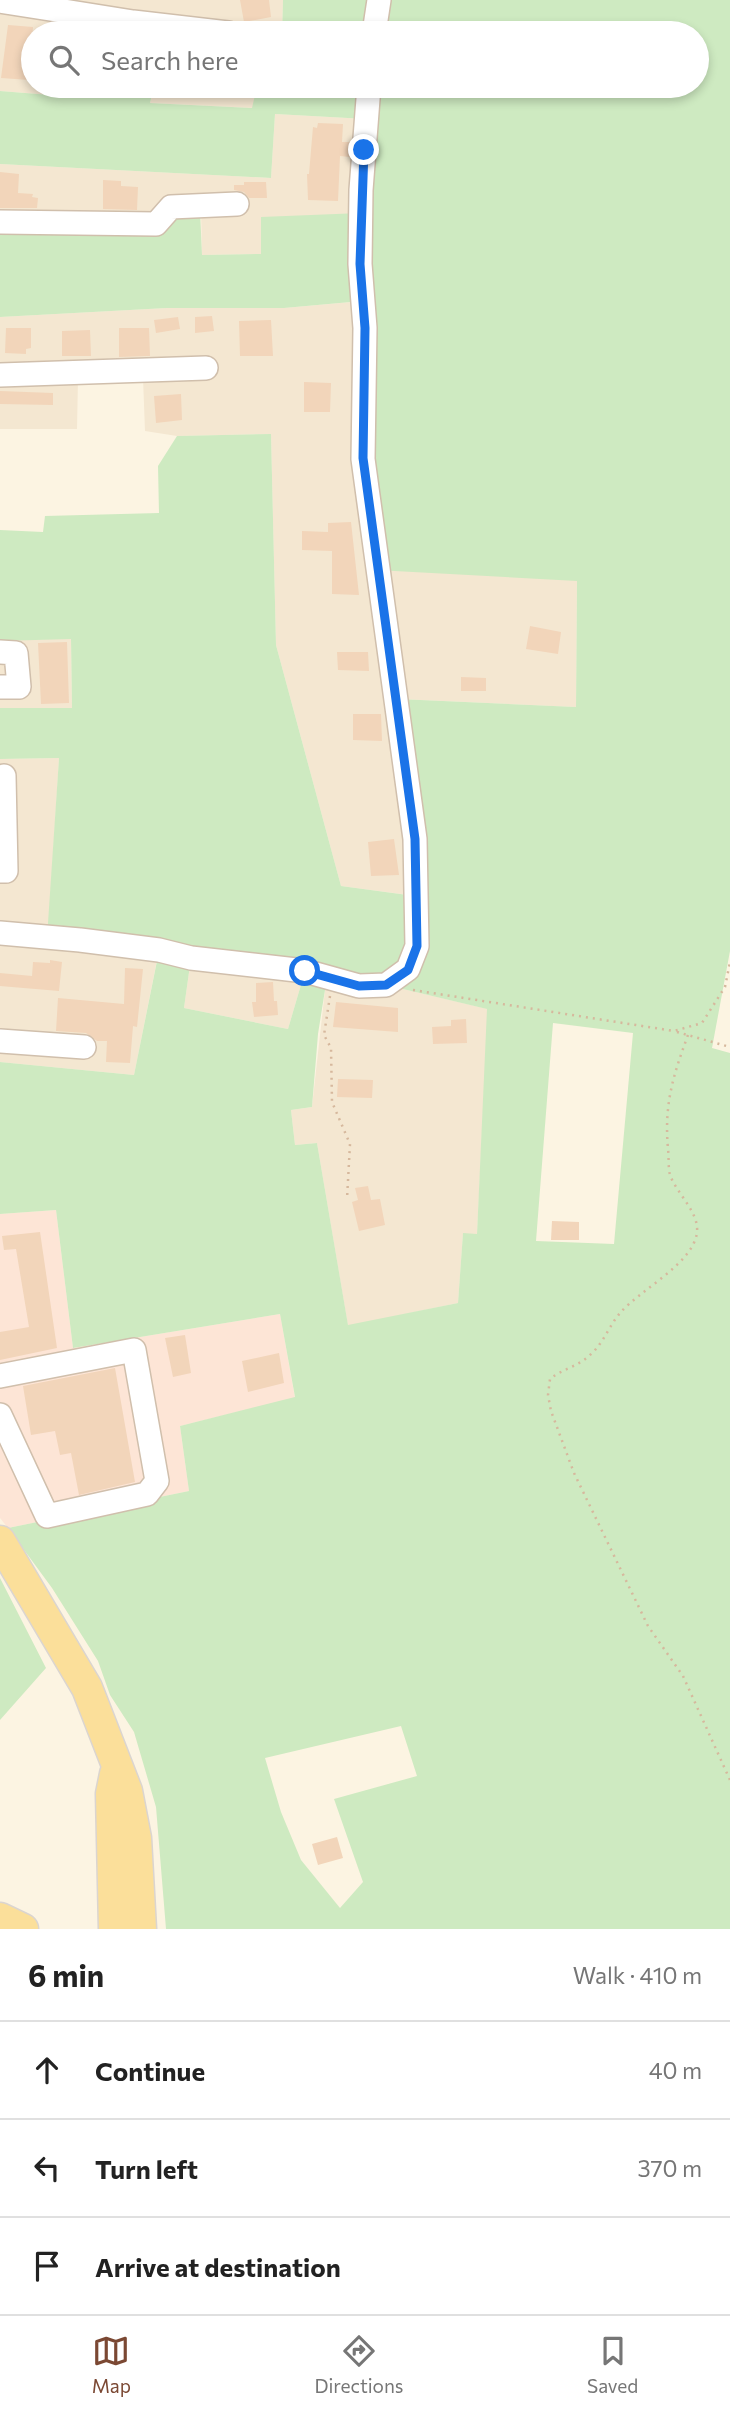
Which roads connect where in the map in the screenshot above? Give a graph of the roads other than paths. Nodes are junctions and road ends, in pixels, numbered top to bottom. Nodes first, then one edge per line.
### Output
1 (379, 0) edge
2 (0, 1) edge
3 (127, 21) edge
4 (376, 21) edge
5 (368, 98) edge
6 (237, 204) dead end
7 (0, 222) edge
8 (206, 369) dead end
9 (0, 375) edge
10 (0, 652) edge
11 (0, 687) edge
12 (4, 776) dead end
13 (3, 819) edge
14 (0, 872) edge
15 (0, 933) edge
16 (0, 1041) edge
17 (84, 1046) dead end
18 (0, 1376) edge
19 (0, 1415) edge
20 (0, 1541) edge
21 (117, 1767) junction
22 (114, 1898) junction
23 (0, 1918) edge
24 (135, 1926) edge
25 (23, 1929) edge
26 (94, 1929) edge

1 - 4 street
2 - 3 street
5 - 15 street
6 - 7 street
8 - 9 street
10 - 11 street
12 - 13 street
13 - 14 street
16 - 17 street
18 - 19 street
20 - 21 main road
21 - 22 main road
21 - 24 main road
22 - 24 main road
22 - 26 main road
23 - 25 main road

